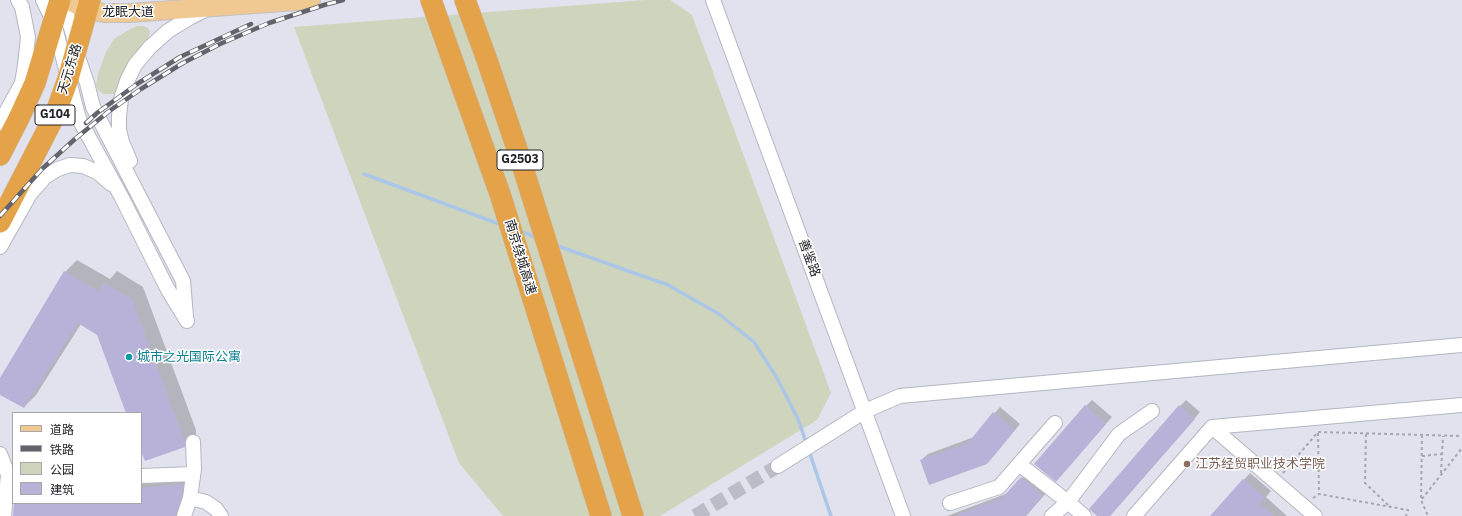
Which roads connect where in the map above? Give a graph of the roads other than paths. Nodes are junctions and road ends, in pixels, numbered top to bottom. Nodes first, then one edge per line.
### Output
1 (18, 0) edge
2 (43, 0) edge
3 (52, 0) edge
4 (61, 0) edge
5 (67, 0) edge
6 (311, 0) edge
7 (431, 0) edge
8 (465, 0) edge
9 (713, 0) edge
10 (84, 3) edge
11 (210, 8) junction
12 (54, 23) junction
13 (74, 43) junction
14 (68, 79) junction
15 (0, 123) edge
16 (0, 155) edge
17 (34, 156) junction
18 (30, 194) junction
19 (122, 198) junction
20 (0, 222) edge
21 (157, 231) junction
22 (0, 247) edge
23 (1462, 345) edge
24 (1462, 405) edge
25 (865, 412) junction
26 (1152, 412) dead end
27 (1055, 423) dead end
28 (1212, 427) junction
29 (193, 442) dead end
30 (0, 454) edge
31 (1019, 464) junction
32 (778, 466) tunnel mouth
33 (193, 474) junction
34 (11, 476) edge
35 (142, 476) edge
36 (190, 498) junction
37 (1068, 502) junction
38 (950, 503) dead end
39 (4, 516) edge
40 (184, 516) edge
41 (221, 516) edge
42 (601, 516) edge
43 (633, 516) edge
44 (903, 516) edge
45 (1052, 516) edge
46 (1084, 516) edge
47 (1134, 516) edge
48 (1315, 516) edge

1 - 15 street
2 - 12 street
3 - 12 street
4 - 12 highway, G104
4 - 13 street
5 - 10 main road, 龙眠大道
6 - 11 main road, 龙眠大道
7 - 42 highway, 南京绕城高速 / G2503
8 - 43 highway, G2503
9 - 25 street, 善鉴路
10 - 11 main road, 龙眠大道
10 - 13 highway, 天元东路 / G104
11 - 21 street
12 - 14 street
12 - 16 highway, G104
13 - 14 highway, 天元东路 / G104
13 - 21 street
14 - 17 highway, 天元东路 / G104
14 - 19 street
17 - 18 street, 天元东路
17 - 20 highway, 天元东路 / G104
18 - 19 street
18 - 22 street, 天元东路
19 - 21 street
23 - 25 street
24 - 28 street
25 - 32 street
25 - 44 street, 善鉴路
26 - 37 street
27 - 31 street
28 - 47 street
28 - 48 street
29 - 33 street
30 - 34 street
31 - 37 street
31 - 38 street
33 - 35 street
33 - 36 street
34 - 39 street
36 - 40 street
36 - 41 street
37 - 45 street
37 - 46 street

